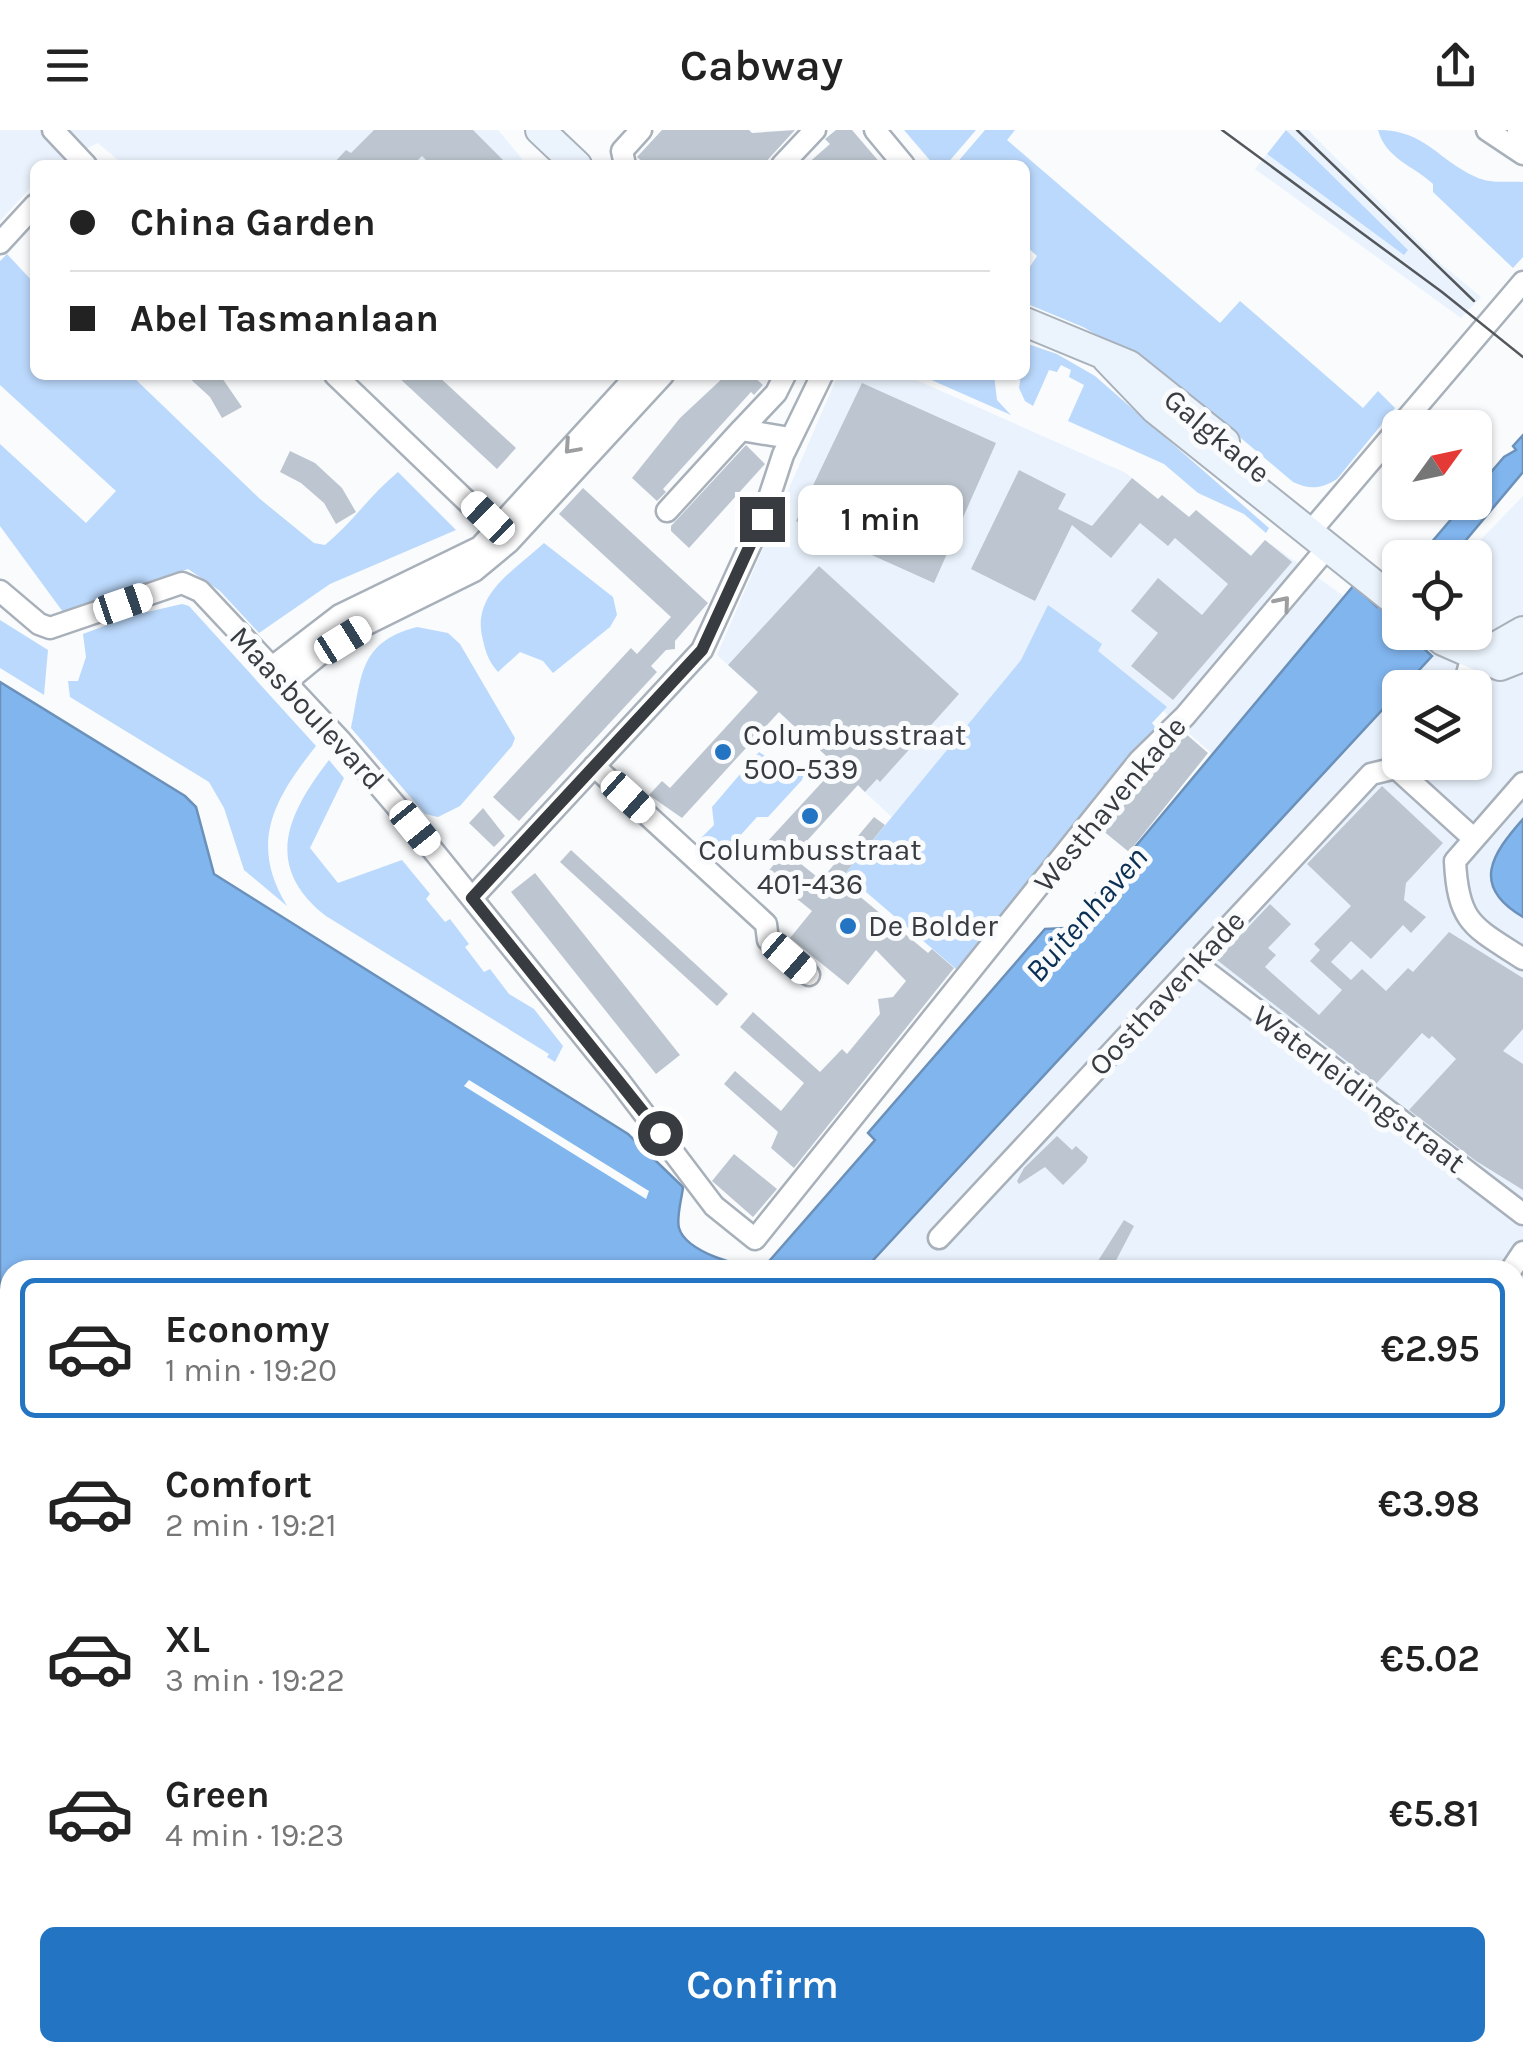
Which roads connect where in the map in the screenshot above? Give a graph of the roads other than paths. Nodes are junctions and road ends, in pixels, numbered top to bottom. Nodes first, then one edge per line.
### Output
1 (53, 130) edge
2 (540, 130) edge
3 (641, 130) edge
4 (815, 130) edge
5 (875, 130) edge
6 (1487, 130) edge
7 (1523, 154) edge
8 (81, 160) edge
9 (572, 160) edge
10 (625, 160) edge
11 (787, 160) edge
12 (900, 160) edge
13 (30, 210) edge
14 (0, 243) edge
15 (1523, 282) edge
16 (1030, 324) edge
17 (340, 380) edge
18 (632, 380) edge
19 (658, 380) edge
20 (782, 380) edge
21 (819, 380) edge
22 (741, 430) junction
23 (790, 438) junction
24 (667, 512) dead end
25 (503, 535) junction
26 (1319, 540) junction
27 (1382, 590) edge
28 (0, 591) edge
29 (1523, 631) edge
30 (1466, 650) edge
31 (1473, 653) junction
32 (1523, 658) edge
33 (1468, 670) edge
34 (278, 676) junction
35 (594, 766) junction
36 (1382, 770) edge
37 (1414, 780) edge
38 (1523, 783) edge
39 (1473, 838) junction
40 (472, 898) junction
41 (1523, 959) edge
42 (1195, 963) junction
43 (809, 976) dead end
44 (700, 1188) joint
45 (1523, 1214) edge
46 (940, 1238) dead end

1 - 8 street
2 - 9 main road
3 - 10 street
4 - 11 street
5 - 12 street
6 - 7 street
13 - 14 street
15 - 26 street, Westhavenkade
16 - 26 main road, Galgkade
17 - 25 street
18 -> 25 street
19 - 25 street
20 - 22 street
21 - 23 street
22 - 23 street
22 - 24 street
23 - 35 street
25 - 34 street
26 - 27 main road, Galgkade
44 -> 26 street, Westhavenkade
28 - 34 street, Maasboulevard
29 - 31 main road
30 - 31 main road
31 - 32 main road
31 - 33 street
34 - 40 street, Maasboulevard
35 - 40 street
35 - 43 street
36 - 42 street, Oosthavenkade
37 - 39 street
38 - 39 street
39 - 41 street
40 - 44 street, Maasboulevard
42 - 45 street, Waterleidingstraat
42 - 46 street, Oosthavenkade

